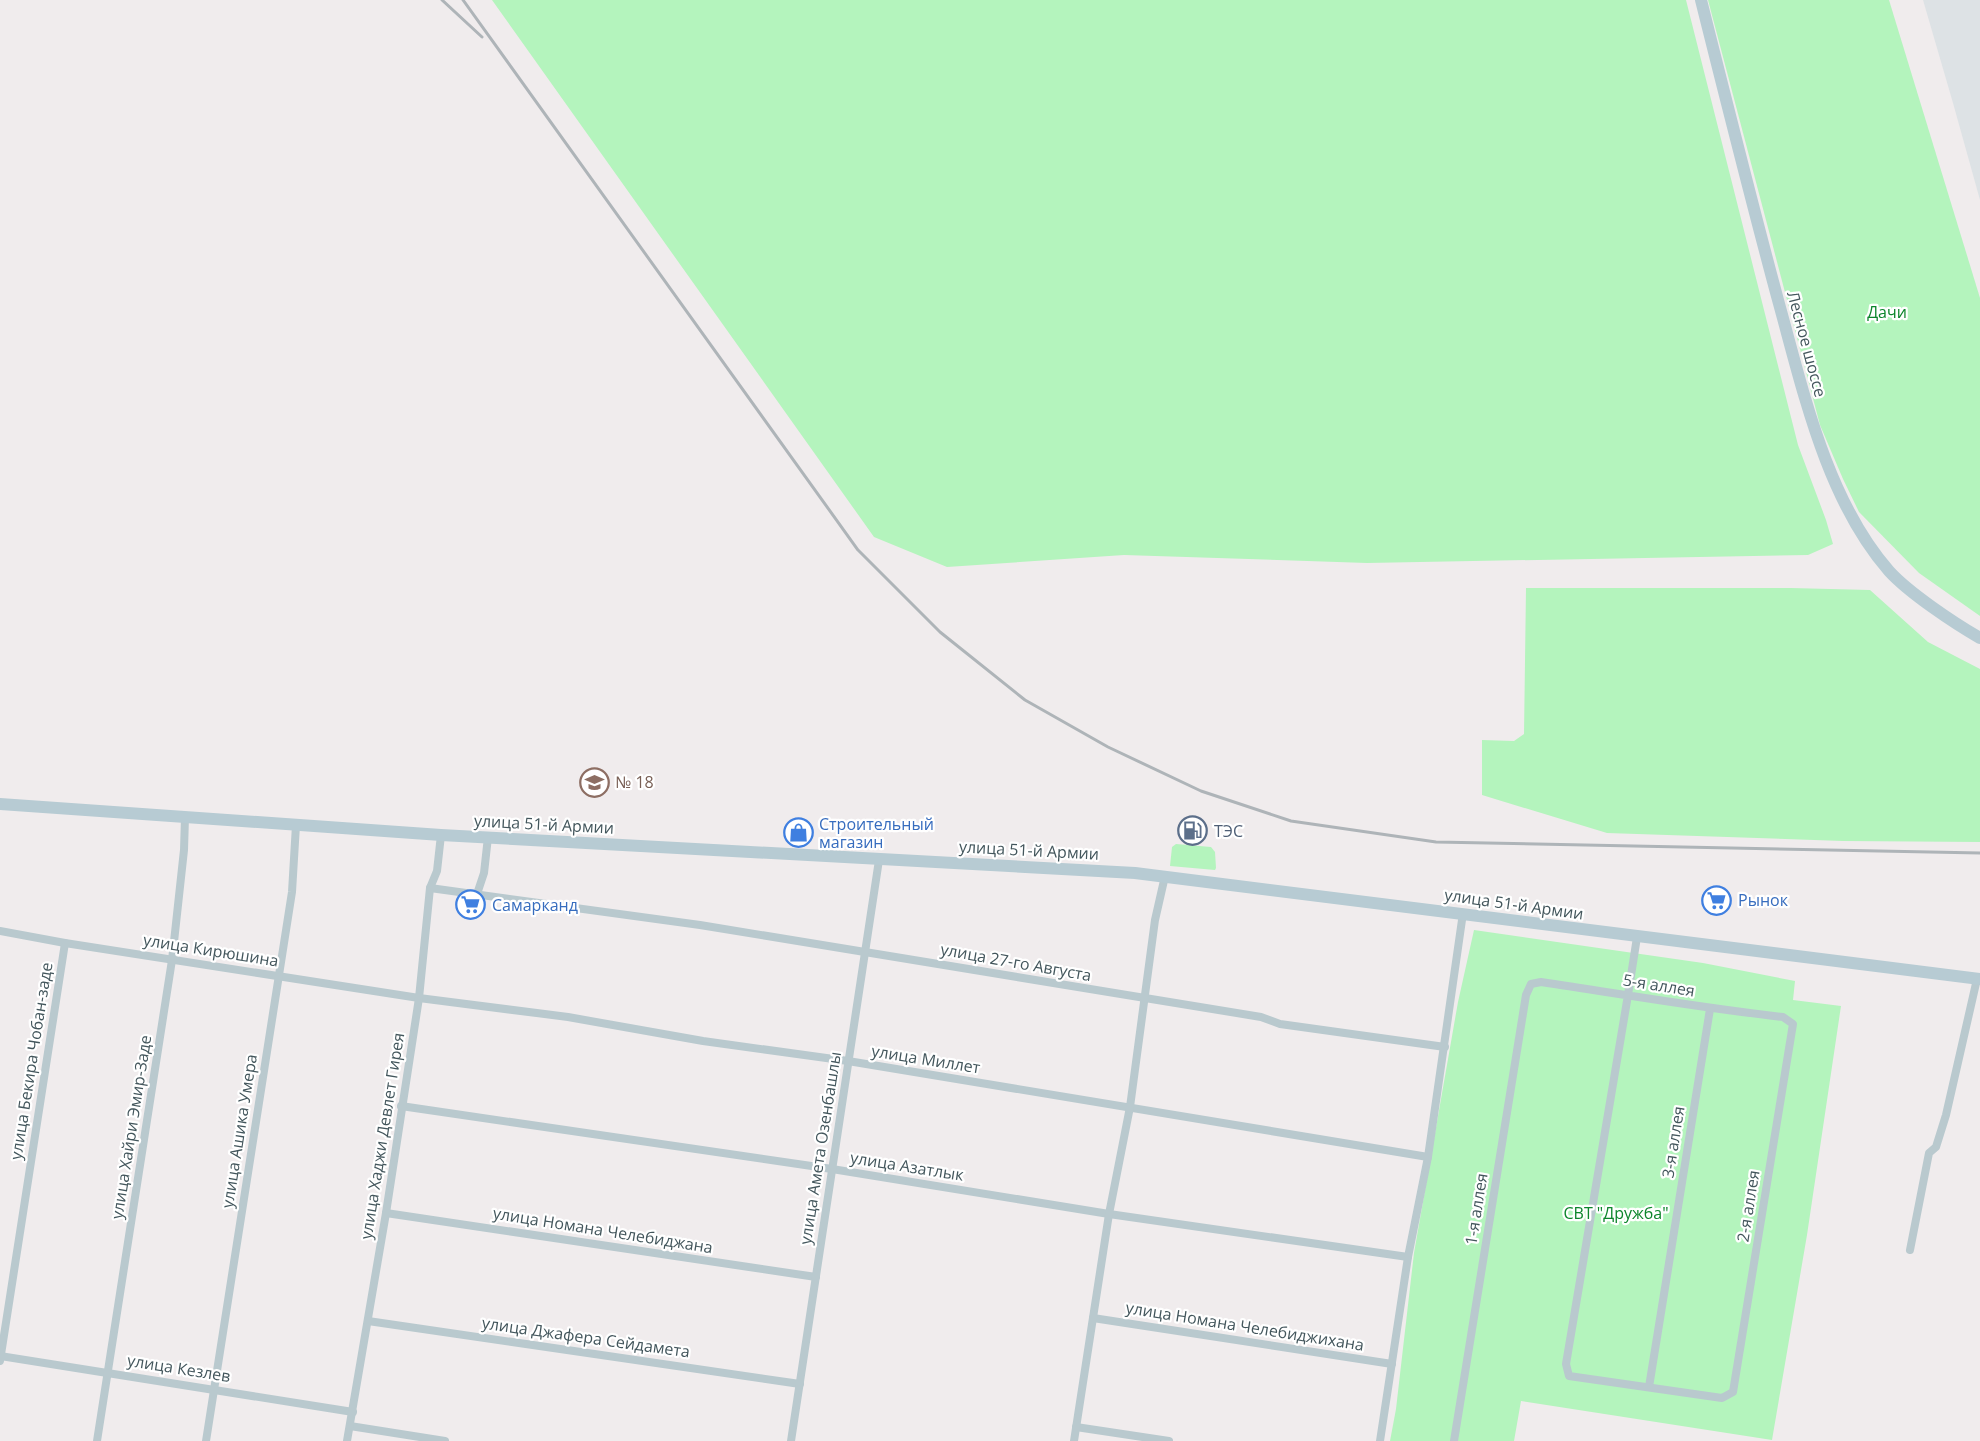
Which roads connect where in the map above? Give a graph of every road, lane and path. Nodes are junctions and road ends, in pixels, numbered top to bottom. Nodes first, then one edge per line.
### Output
1 (1701, 0) edge
2 (1980, 638) edge
3 (0, 804) edge
4 (185, 817) junction
5 (296, 825) junction
6 (441, 835) junction
7 (488, 837) junction
8 (879, 860) junction
9 (1165, 876) junction
10 (430, 888) junction
11 (477, 894) junction
12 (1463, 913) junction
13 (0, 930) edge
14 (1637, 937) junction
15 (65, 943) junction
16 (865, 952) junction
17 (172, 960) junction
18 (279, 976) junction
19 (1978, 979) edge
20 (1531, 984) joint
21 (1628, 995) junction
22 (419, 999) junction
23 (1145, 999) junction
24 (1710, 1009) junction
25 (1783, 1017) joint
26 (1444, 1047) junction
27 (849, 1061) junction
28 (401, 1106) junction
29 (1130, 1107) junction
30 (1428, 1157) junction
31 (832, 1169) junction
32 (386, 1213) junction
33 (1109, 1214) junction
34 (1910, 1250) dead end
35 (1408, 1257) junction
36 (816, 1277) junction
37 (1093, 1318) junction
38 (368, 1321) junction
39 (0, 1358) edge
40 (1392, 1364) junction
41 (107, 1372) junction
42 (800, 1384) junction
43 (1649, 1387) junction
44 (214, 1389) junction
45 (353, 1412) junction
46 (350, 1426) junction
47 (1076, 1427) junction
48 (97, 1441) edge
49 (206, 1441) edge
50 (347, 1441) edge
51 (445, 1441) edge
52 (791, 1441) edge
53 (1074, 1441) edge
54 (1169, 1441) edge
55 (1380, 1441) edge
56 (1454, 1441) edge

1 - 2 main road, Лесное шоссе
3 - 4 main road, улица 51-й Армии
4 - 5 main road, улица 51-й Армии
4 - 17 street, улица Хайри Эмир-Заде
5 - 6 main road, улица 51-й Армии
5 - 18 street, улица Ашика Умера
6 - 7 main road, улица 51-й Армии
6 - 10 street, улица Хаджи Девлет Гирея
7 - 8 main road, улица 51-й Армии
7 - 11 street
8 - 9 main road, улица 51-й Армии
8 - 16 street, улица Амета Озенбашлы
9 - 12 main road, улица 51-й Армии
9 - 23 street
10 - 11 street, улица 27-го Августа
10 - 22 street, улица Хаджи Девлет Гирея
11 - 16 street, улица 27-го Августа
12 - 14 main road, улица 51-й Армии
12 - 26 street
13 - 15 street, улица Кирюшина
14 - 19 main road, улица 51-й Армии
14 - 21 street
15 - 17 street, улица Кирюшина
15 - 39 street, улица Бекира Чобан-заде
16 - 23 street, улица 27-го Августа
16 - 27 street, улица Амета Озенбашлы
17 - 18 street, улица Кирюшина
17 - 41 street, улица Хайри Эмир-Заде
18 - 22 street, улица Кирюшина
18 - 44 street, улица Ашика Умера
19 - 34 street
20 - 21 street, 5-я аллея
20 - 56 street, 1-я аллея
21 - 24 street, 5-я аллея
21 - 43 street
22 - 27 street, улица Миллет
22 - 28 street, улица Хаджи Девлет Гирея
23 - 26 street, улица 27-го Августа
23 - 29 street
24 - 25 street, 5-я аллея
24 - 43 street, 3-я аллея
25 - 43 street, 2-я аллея
26 - 30 street
27 - 29 street, улица Миллет
27 - 31 street, улица Амета Озенбашлы
28 - 31 street, улица Азатлык
28 - 32 street, улица Хаджи Девлет Гирея
29 - 30 street, улица Миллет
29 - 33 street
30 - 35 street
31 - 33 street, улица Азатлык
31 - 36 street, улица Амета Озенбашлы
32 - 36 street, улица Номана Челебиджана
32 - 38 street, улица Хаджи Девлет Гирея
33 - 35 street, улица Азатлык
33 - 37 street
35 - 40 street
36 - 42 street, улица Амета Озенбашлы
37 - 40 street, улица Номана Челебиджихана
37 - 47 street
38 - 42 street, улица Джафера Сейдамета
38 - 45 street, улица Хаджи Девлет Гирея
39 - 41 street, улица Кезлев
40 - 55 street
41 - 44 street, улица Кезлев
41 - 48 street, улица Хайри Эмир-Заде
42 - 52 street, улица Амета Озенбашлы
44 - 45 street, улица Кезлев
44 - 49 street, улица Ашика Умера
45 - 46 street, улица Хаджи Девлет Гирея
46 - 50 street, улица Хаджи Девлет Гирея
46 - 51 street
47 - 53 street
47 - 54 street

